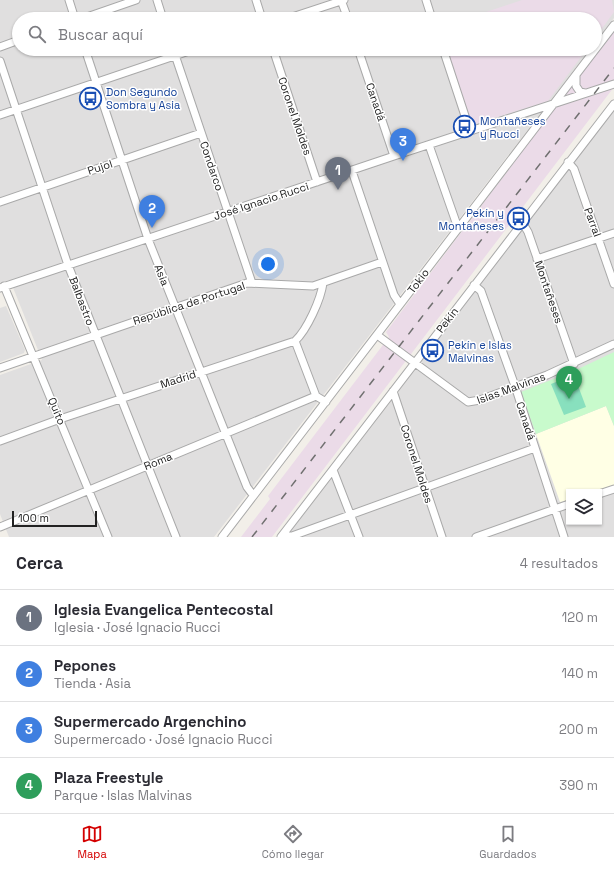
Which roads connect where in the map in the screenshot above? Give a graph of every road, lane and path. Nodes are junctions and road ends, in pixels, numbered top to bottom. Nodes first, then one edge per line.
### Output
1 (69, 0) edge
2 (136, 0) edge
3 (157, 0) edge
4 (256, 0) edge
5 (342, 0) edge
6 (426, 0) edge
7 (73, 12) edge
8 (101, 12) edge
9 (161, 12) edge
10 (260, 12) edge
11 (307, 12) edge
12 (346, 12) edge
13 (430, 12) edge
14 (614, 25) edge
15 (602, 41) edge
16 (12, 42) edge
17 (0, 46) edge
18 (87, 56) edge
19 (164, 56) edge
20 (175, 56) edge
21 (275, 56) edge
22 (360, 56) edge
23 (445, 56) edge
24 (590, 56) edge
25 (0, 60) edge
26 (576, 75) junction
27 (95, 83) junction
28 (614, 84) edge
29 (585, 93) junction
30 (555, 103) junction
31 (614, 104) edge
32 (16, 109) junction
33 (532, 110) junction
34 (0, 115) edge
35 (539, 124) junction
36 (470, 131) junction
37 (201, 133) junction
38 (429, 144) junction
39 (394, 156) junction
40 (121, 160) junction
41 (568, 162) junction
42 (352, 171) junction
43 (317, 182) junction
44 (42, 186) junction
45 (0, 202) edge
46 (228, 212) junction
47 (522, 222) junction
48 (458, 228) junction
49 (614, 233) edge
50 (148, 239) junction
51 (599, 239) junction
52 (537, 259) junction
53 (382, 262) junction
54 (68, 265) junction
55 (252, 282) junction
56 (323, 283) junction
57 (614, 284) edge
58 (474, 285) junction
59 (2, 287) edge
60 (400, 304) junction
61 (174, 307) junction
62 (95, 334) junction
63 (377, 335) junction
64 (295, 341) junction
65 (614, 344) edge
66 (32, 356) junction
67 (415, 363) junction
68 (574, 364) junction
69 (0, 368) edge
70 (201, 372) junction
71 (515, 386) junction
72 (393, 391) junction
73 (316, 396) junction
74 (120, 398) junction
75 (326, 402) junction
76 (60, 419) junction
77 (226, 433) junction
78 (0, 441) edge
79 (536, 448) junction
80 (148, 465) junction
81 (333, 470) junction
82 (425, 487) junction
83 (614, 489) edge
84 (89, 490) junction
85 (602, 493) edge
86 (253, 495) junction
87 (566, 505) edge
88 (555, 509) junction
89 (350, 515) junction
90 (0, 527) edge
91 (282, 536) edge
92 (108, 537) edge
93 (176, 537) edge
94 (222, 537) edge
95 (359, 537) edge
96 (442, 537) edge
97 (476, 537) edge
98 (564, 537) edge

1 - 7 street
2 - 8 street
3 - 9 street
4 - 10 street
5 - 11 street
5 - 12 street
6 - 13 street
14 - 15 street, Tokio
16 - 17 street
18 - 27 street, Asia
19 - 27 street
20 - 37 street, Condarco
21 - 43 street, Coronel Moldes
22 - 39 street, Canadá
23 - 36 street
24 - 26 street, Tokio
25 - 32 street, Balbastro
26 - 29 street
26 - 30 street, Tokio
27 - 32 street
27 - 40 street, Asia
28 - 29 street, José Ignacio Rucci
29 - 30 street, José Ignacio Rucci
30 - 33 street, José Ignacio Rucci
30 - 35 street, Tokio
31 - 41 street, Pekín
32 - 34 street
32 - 44 street, Balbastro
33 - 35 street
33 - 36 street, José Ignacio Rucci
35 - 48 street, Tokio
36 - 38 street, José Ignacio Rucci
37 - 40 street, Pujol
37 - 46 street, Condarco
38 - 39 street, José Ignacio Rucci
38 - 48 street
39 - 42 street, José Ignacio Rucci
40 - 44 street, Pujol
40 - 50 street, Asia
41 - 47 street, Pekín
41 - 51 street, Parral
42 - 43 street, José Ignacio Rucci
42 - 53 street
43 - 46 street, José Ignacio Rucci
44 - 45 street, Pujol
44 - 54 street, Balbastro
46 - 50 street, José Ignacio Rucci
46 - 55 street, Condarco
47 - 52 street, Montañeses
47 - 58 street, Pekín
48 - 60 street, Tokio
49 - 51 street
50 - 54 street, José Ignacio Rucci
50 - 61 street, Asia
51 - 52 street
51 - 57 street, Parral
52 - 68 street, Montañeses
53 - 56 street, República de Portugal
53 - 60 street
54 - 59 street, José Ignacio Rucci
54 - 62 street, Balbastro
55 - 56 street, República de Portugal
55 - 61 street, República de Portugal
56 - 64 street
58 - 67 street, Pekín
58 - 71 street, Canadá
59 - 66 street, Quito
60 - 63 street, Tokio
61 - 62 street, República de Portugal
61 - 70 street, Asia
62 - 66 street, República de Portugal
62 - 74 street, Balbastro
63 - 67 street, Islas Malvinas
63 - 75 street, Tokio
64 - 70 street, Madrid
64 - 73 street
65 - 68 street, Islas Malvinas
66 - 69 street, República de Portugal
66 - 76 street, Quito
67 - 71 street, Islas Malvinas
67 - 72 street, Pekín
68 - 71 street, Islas Malvinas
70 - 74 street, Madrid
70 - 77 street, Asia
71 - 79 street, Canadá
72 - 81 street, Pekín
72 - 82 street, Coronel Moldes
73 - 75 street
73 - 77 street, Roma
74 - 76 street, Madrid
74 - 80 street, Balbastro
75 - 86 street, Tokio
76 - 78 street, Madrid
76 - 84 street, Quito
77 - 80 street, Roma
77 - 86 street, Asia
79 - 82 street
79 - 88 street, Canadá
80 - 84 street, Roma
80 - 93 street, Balbastro
81 - 89 street
81 - 91 street, Pekín
82 - 89 street
82 - 96 street, Coronel Moldes
83 - 85 street
84 - 90 street, Roma
84 - 92 street, Quito
86 - 94 street, Tokio
87 - 88 street
88 - 97 street
88 - 98 street, Canadá
89 - 91 street
89 - 95 street

